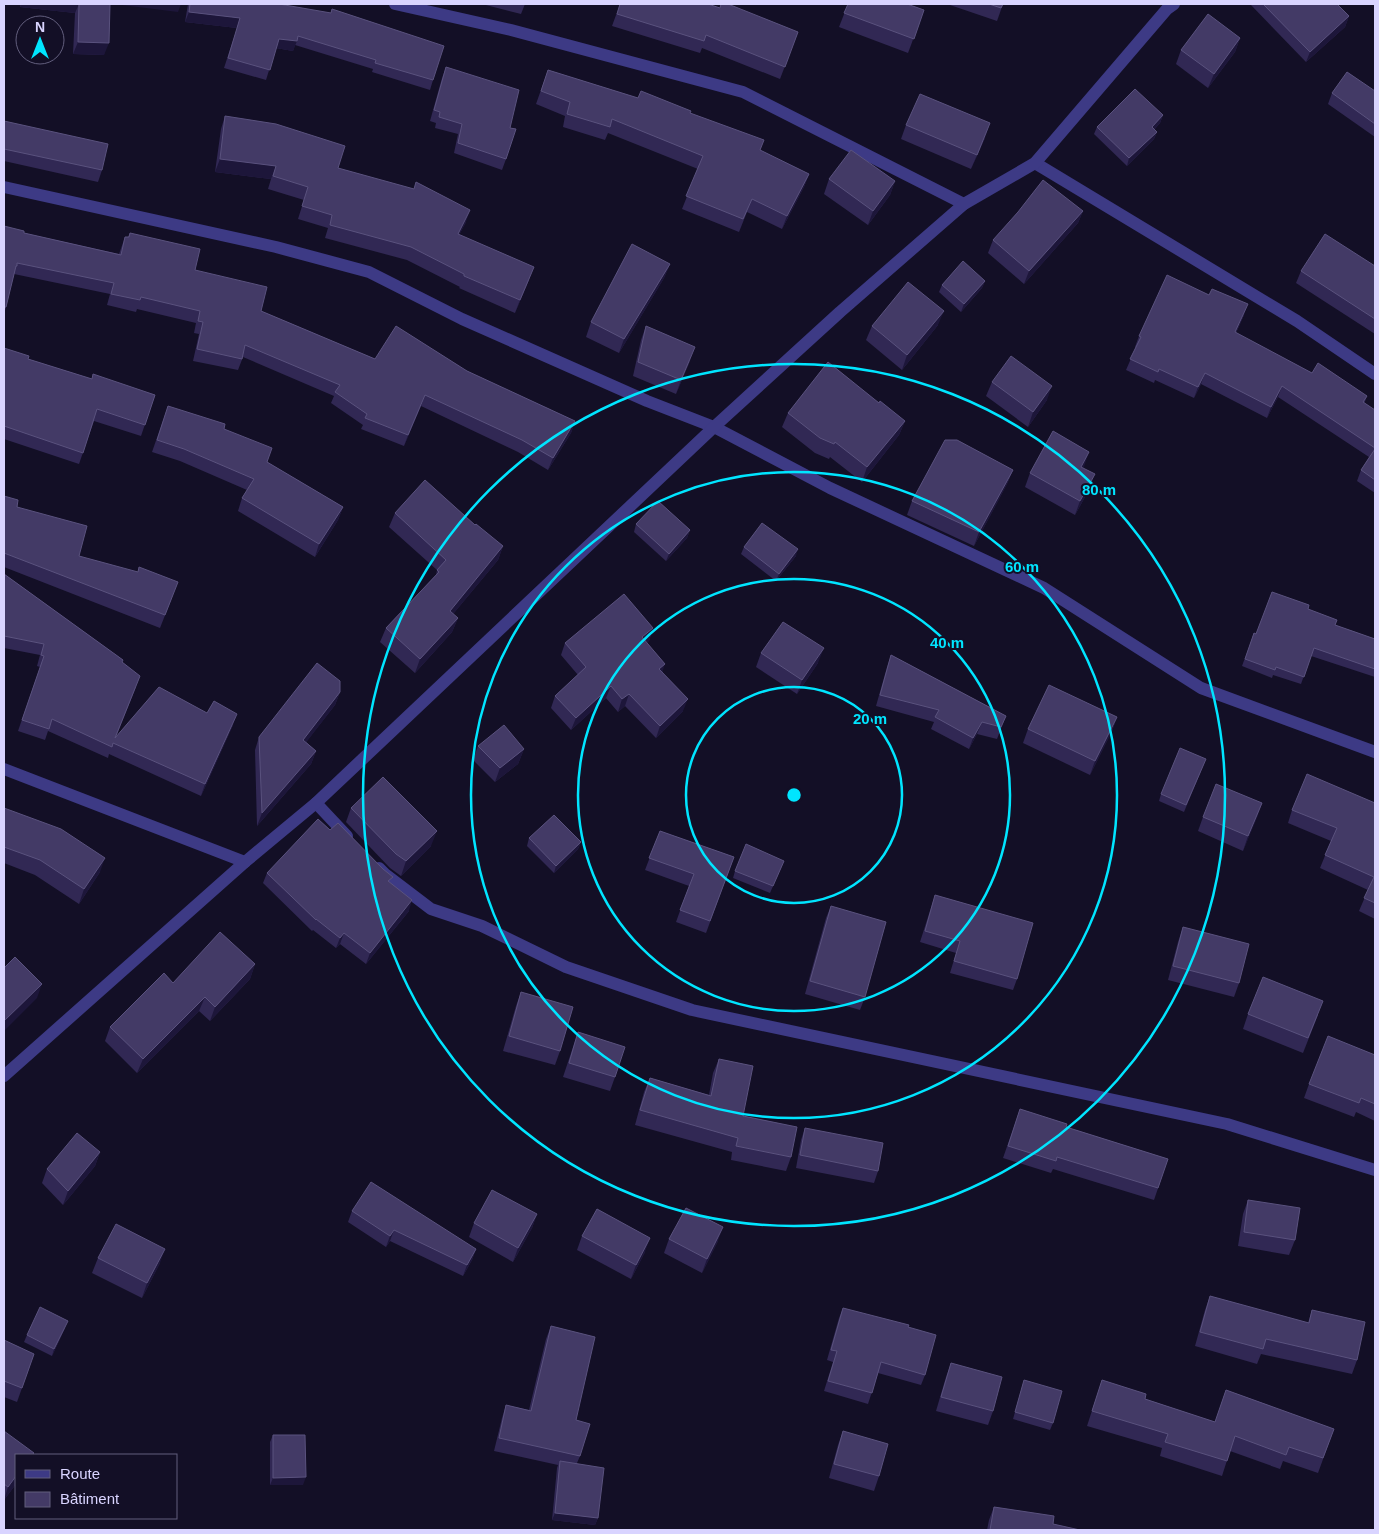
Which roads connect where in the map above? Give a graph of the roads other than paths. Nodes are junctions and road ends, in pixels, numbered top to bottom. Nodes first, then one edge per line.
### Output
1 (395, 4) edge
2 (1167, 6) edge
3 (1035, 163) junction
4 (4, 187) edge
5 (964, 204) junction
6 (1375, 374) edge
7 (714, 427) junction
8 (1375, 752) edge
9 (4, 769) edge
10 (316, 804) junction
11 (357, 846) edge
12 (371, 860) edge
13 (245, 862) junction
14 (4, 1076) edge
15 (1375, 1170) edge

1 - 5 street
2 - 3 street
3 - 5 street
3 - 6 street
4 - 7 street
5 - 7 street
7 - 8 street
7 - 10 street
9 - 13 street
10 - 11 street
10 - 13 street
12 - 15 street
13 - 14 street

